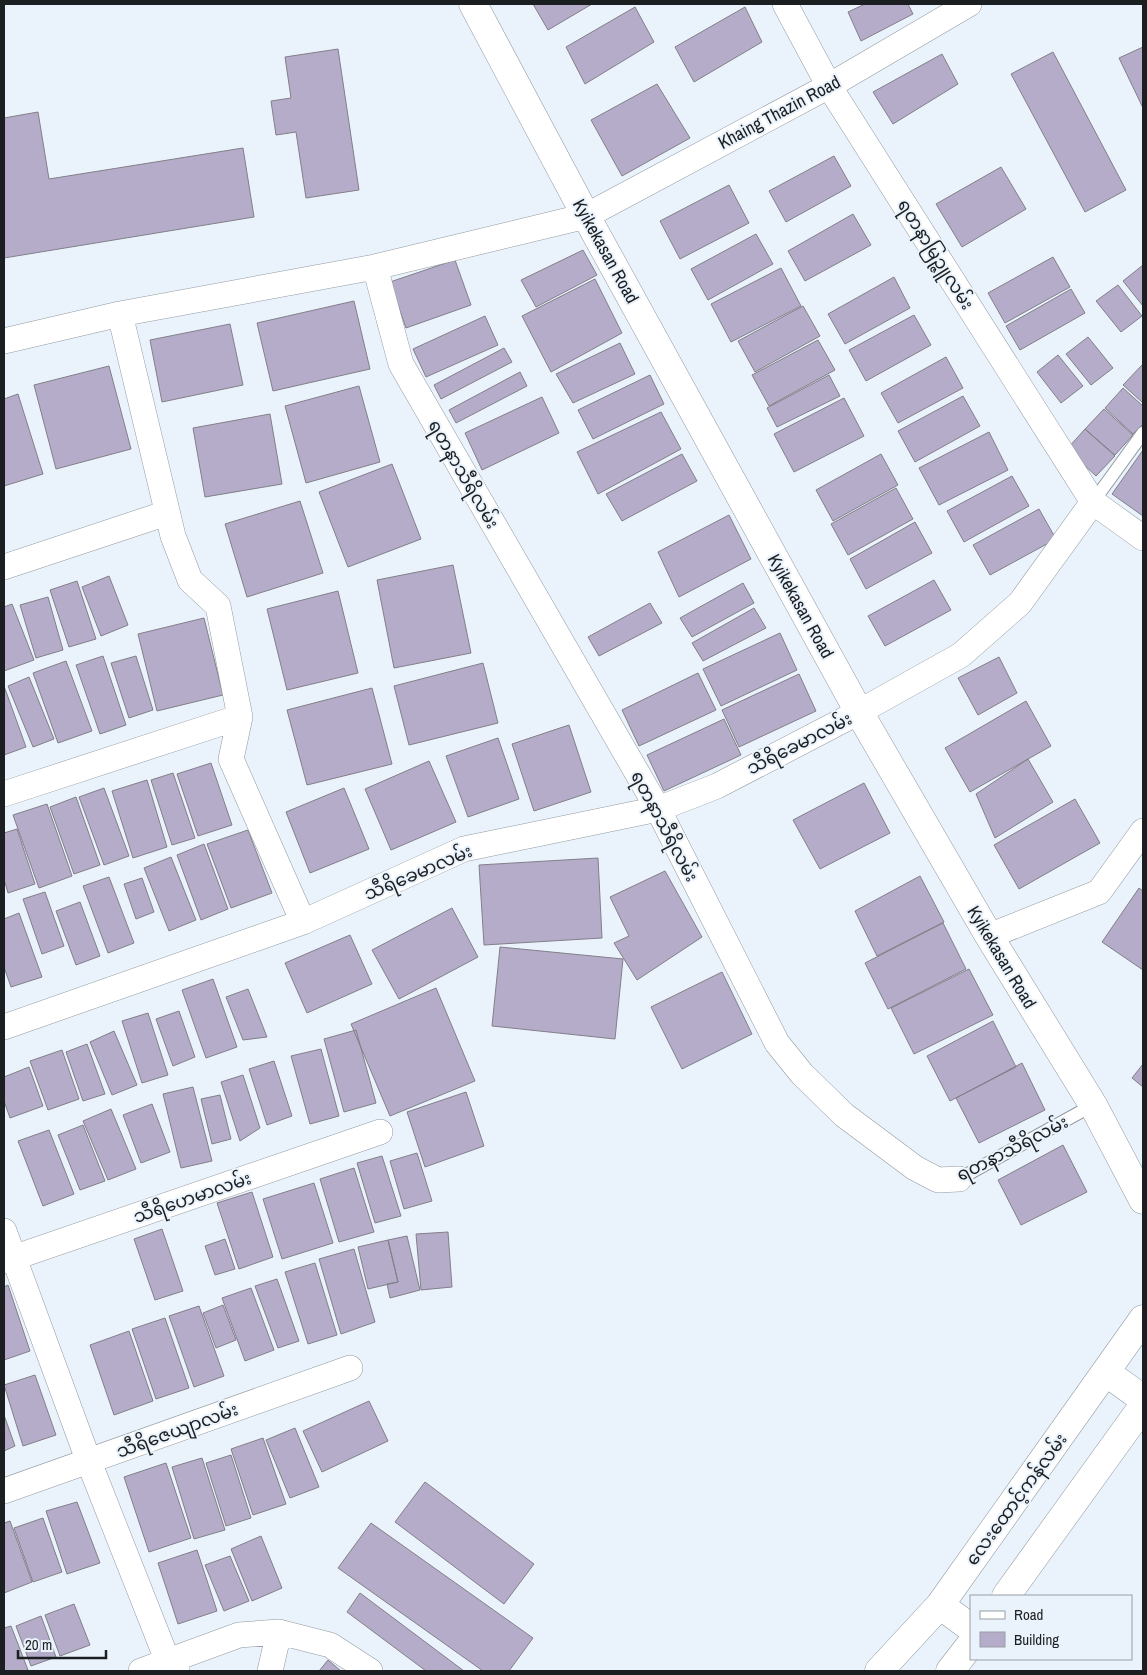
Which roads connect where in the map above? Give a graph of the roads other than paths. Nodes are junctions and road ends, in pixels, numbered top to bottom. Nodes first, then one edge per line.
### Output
1 (473, 4) edge
2 (785, 4) edge
3 (969, 4) edge
4 (829, 86) junction
5 (586, 216) junction
6 (375, 268) junction
7 (120, 314) junction
8 (4, 341) edge
9 (1143, 433) edge
10 (1093, 502) junction
11 (167, 513) junction
12 (1143, 538) edge
13 (4, 567) edge
14 (860, 712) junction
15 (240, 717) junction
16 (4, 794) edge
17 (658, 809) junction
18 (1143, 831) edge
19 (303, 922) junction
20 (988, 936) junction
21 (4, 1027) edge
22 (1093, 1105) junction
23 (380, 1132) dead end
24 (960, 1179) joint
25 (1143, 1200) edge
26 (4, 1230) edge
27 (8, 1259) edge
28 (1143, 1319) edge
29 (350, 1368) dead end
30 (1107, 1373) junction
31 (1143, 1399) edge
32 (1143, 1406) edge
33 (89, 1462) junction
34 (4, 1490) edge
35 (1007, 1595) edge
36 (940, 1605) junction
37 (970, 1627) edge
38 (279, 1632) junction
39 (970, 1645) edge
40 (172, 1666) edge
41 (141, 1671) edge
42 (270, 1671) edge
43 (370, 1671) edge
44 (879, 1671) edge
45 (950, 1671) edge

1 - 5 street, Kyikekasan Road
2 - 4 street, ရတနာမြဉ္ဇူလမ်း
3 - 4 street, Khaing Thazin Road
4 - 5 street, Khaing Thazin Road
4 - 10 street, ရတနာမြဉ္ဇူလမ်း
5 - 6 street, Khaing Thazin Road
5 - 14 street, Kyikekasan Road
6 - 7 street, Khaing Thazin Road
6 - 17 street, ရတနာသီရိလမ်း
7 - 8 street, Khaing Thazin Road
7 - 11 street
9 - 10 lane
10 - 12 street, ရတနာမြဉ္ဇူလမ်း
10 - 14 street
11 - 13 street
11 - 15 street
14 - 17 street, သီရိခေမာလမ်း
14 - 20 street, Kyikekasan Road
15 - 16 street
15 - 19 street
17 - 19 street, သီရိခေမာလမ်း
17 - 24 street, ရတနာသီရိလမ်း
18 - 20 street
19 - 21 street, သီရိခေမာလမ်း
20 - 22 street, Kyikekasan Road
22 - 24 lane, ရတနာသီရိလမ်း
22 - 25 street, Kyikekasan Road
23 - 27 street, သီရိဟေမာလမ်း
26 - 27 street
27 - 33 street
28 - 30 street, လေးထောင့်ကန်လမ်း
29 - 33 street, သီရိဇေယျာလမ်း
30 - 31 street
30 - 36 street, လေးထောင့်ကန်လမ်း
32 - 35 street
33 - 34 street, သီရိဇေယျာလမ်း
33 - 40 street
36 - 37 street
36 - 44 street, လေးထောင့်ကန်လမ်း
38 - 40 street
38 - 42 street
38 - 43 street
39 - 45 street
40 - 41 street

